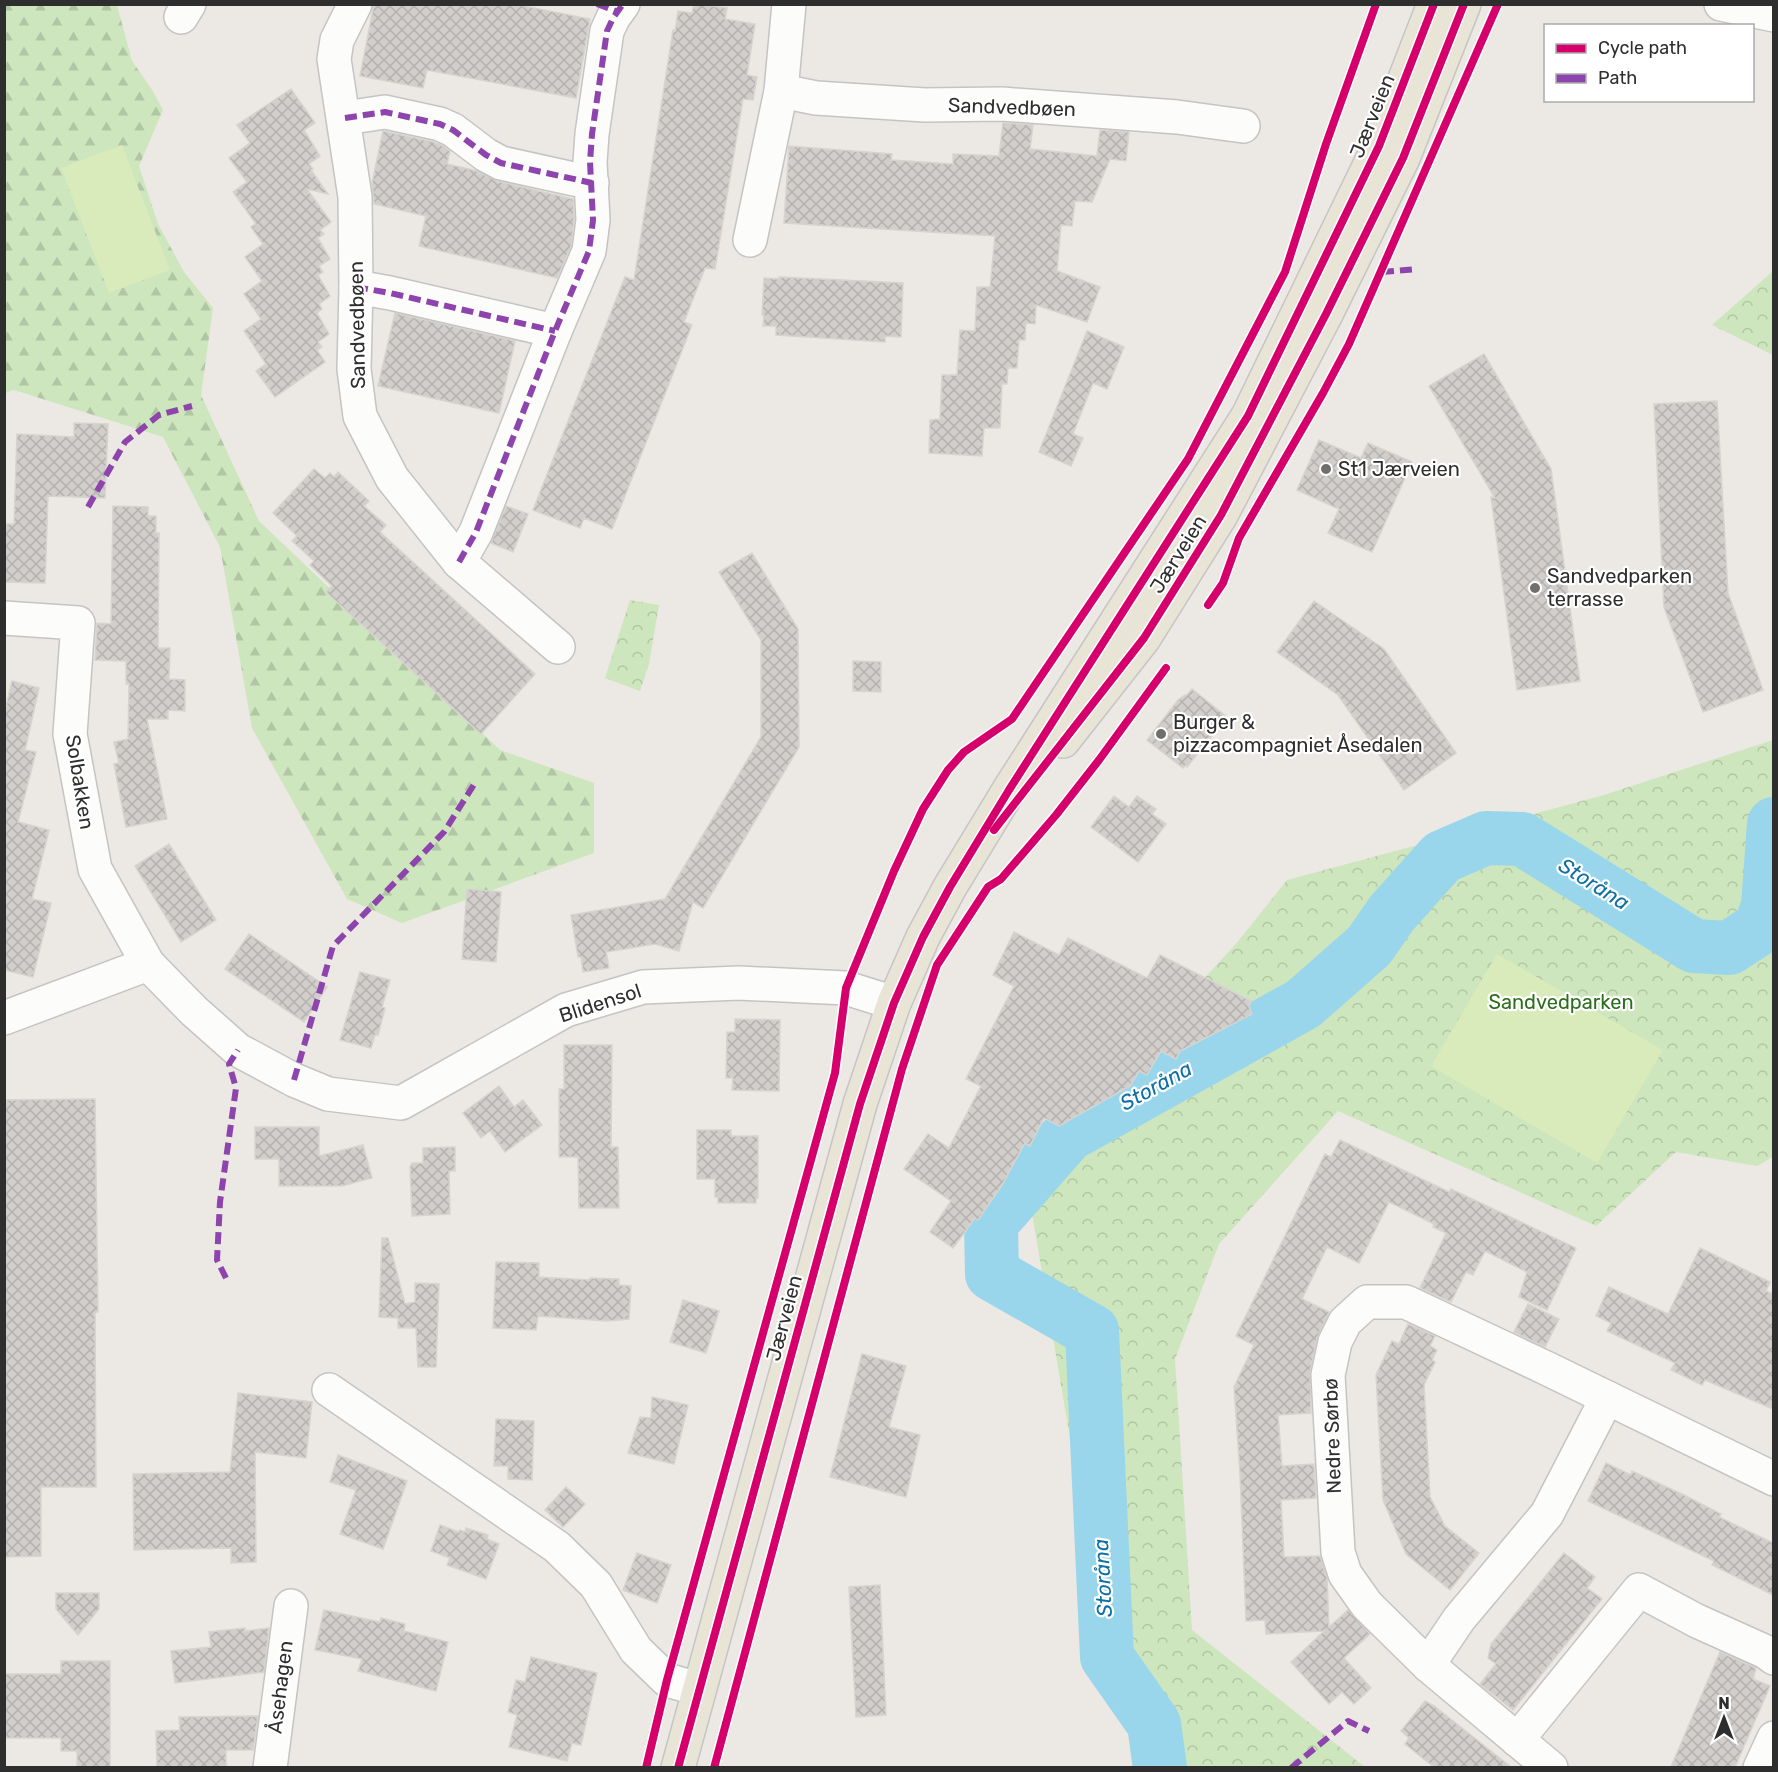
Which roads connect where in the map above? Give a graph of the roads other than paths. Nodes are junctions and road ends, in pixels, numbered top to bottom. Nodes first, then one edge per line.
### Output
1 (354, 4) edge
2 (789, 4) edge
3 (1434, 4) edge
4 (1464, 4) edge
5 (1721, 4) edge
6 (613, 7) edge
7 (1773, 15) edge
8 (781, 91) junction
9 (345, 118) junction
10 (1242, 126) dead end
11 (592, 183) junction
12 (750, 240) dead end
13 (356, 287) junction
14 (555, 332) junction
15 (459, 562) junction
16 (4, 618) edge
17 (558, 647) dead end
18 (950, 887) junction
19 (148, 964) junction
20 (894, 1003) junction
21 (4, 1018) edge
22 (294, 1080) joint
23 (329, 1390) dead end
24 (1607, 1398) junction
25 (1773, 1479) edge
26 (291, 1606) dead end
27 (1773, 1658) edge
28 (1428, 1665) junction
29 (698, 1689) junction
30 (1773, 1738) edge
31 (1517, 1740) junction
32 (270, 1767) edge
33 (678, 1767) edge
34 (1551, 1767) edge
35 (1760, 1767) edge

1 - 9 street, Sandvedbøen
2 - 8 street
3 - 18 main road, Jærveien
4 - 18 main road, Jærveien
5 - 7 street
6 - 11 street
8 - 10 street, Sandvedbøen
8 - 12 street
9 - 11 street
9 - 13 street, Sandvedbøen
11 - 14 street
13 - 14 street
13 - 15 street, Sandvedbøen
14 - 15 street
15 - 17 street, Sandvedbøen
16 - 19 street, Solbakken
18 - 20 main road, Jærveien
19 - 21 street
19 - 22 street, Solbakken
20 - 22 street, Blidensol
20 - 29 main road, Jærveien
23 - 29 street
24 - 25 street, Nedre Sørbø
24 - 28 street
24 - 28 street, Nedre Sørbø
26 - 32 street, Åsehagen
27 - 31 street
28 - 31 street, Nedre Sørbø
29 - 33 main road, Jærveien
30 - 35 street
31 - 34 street, Nedre Sørbø

